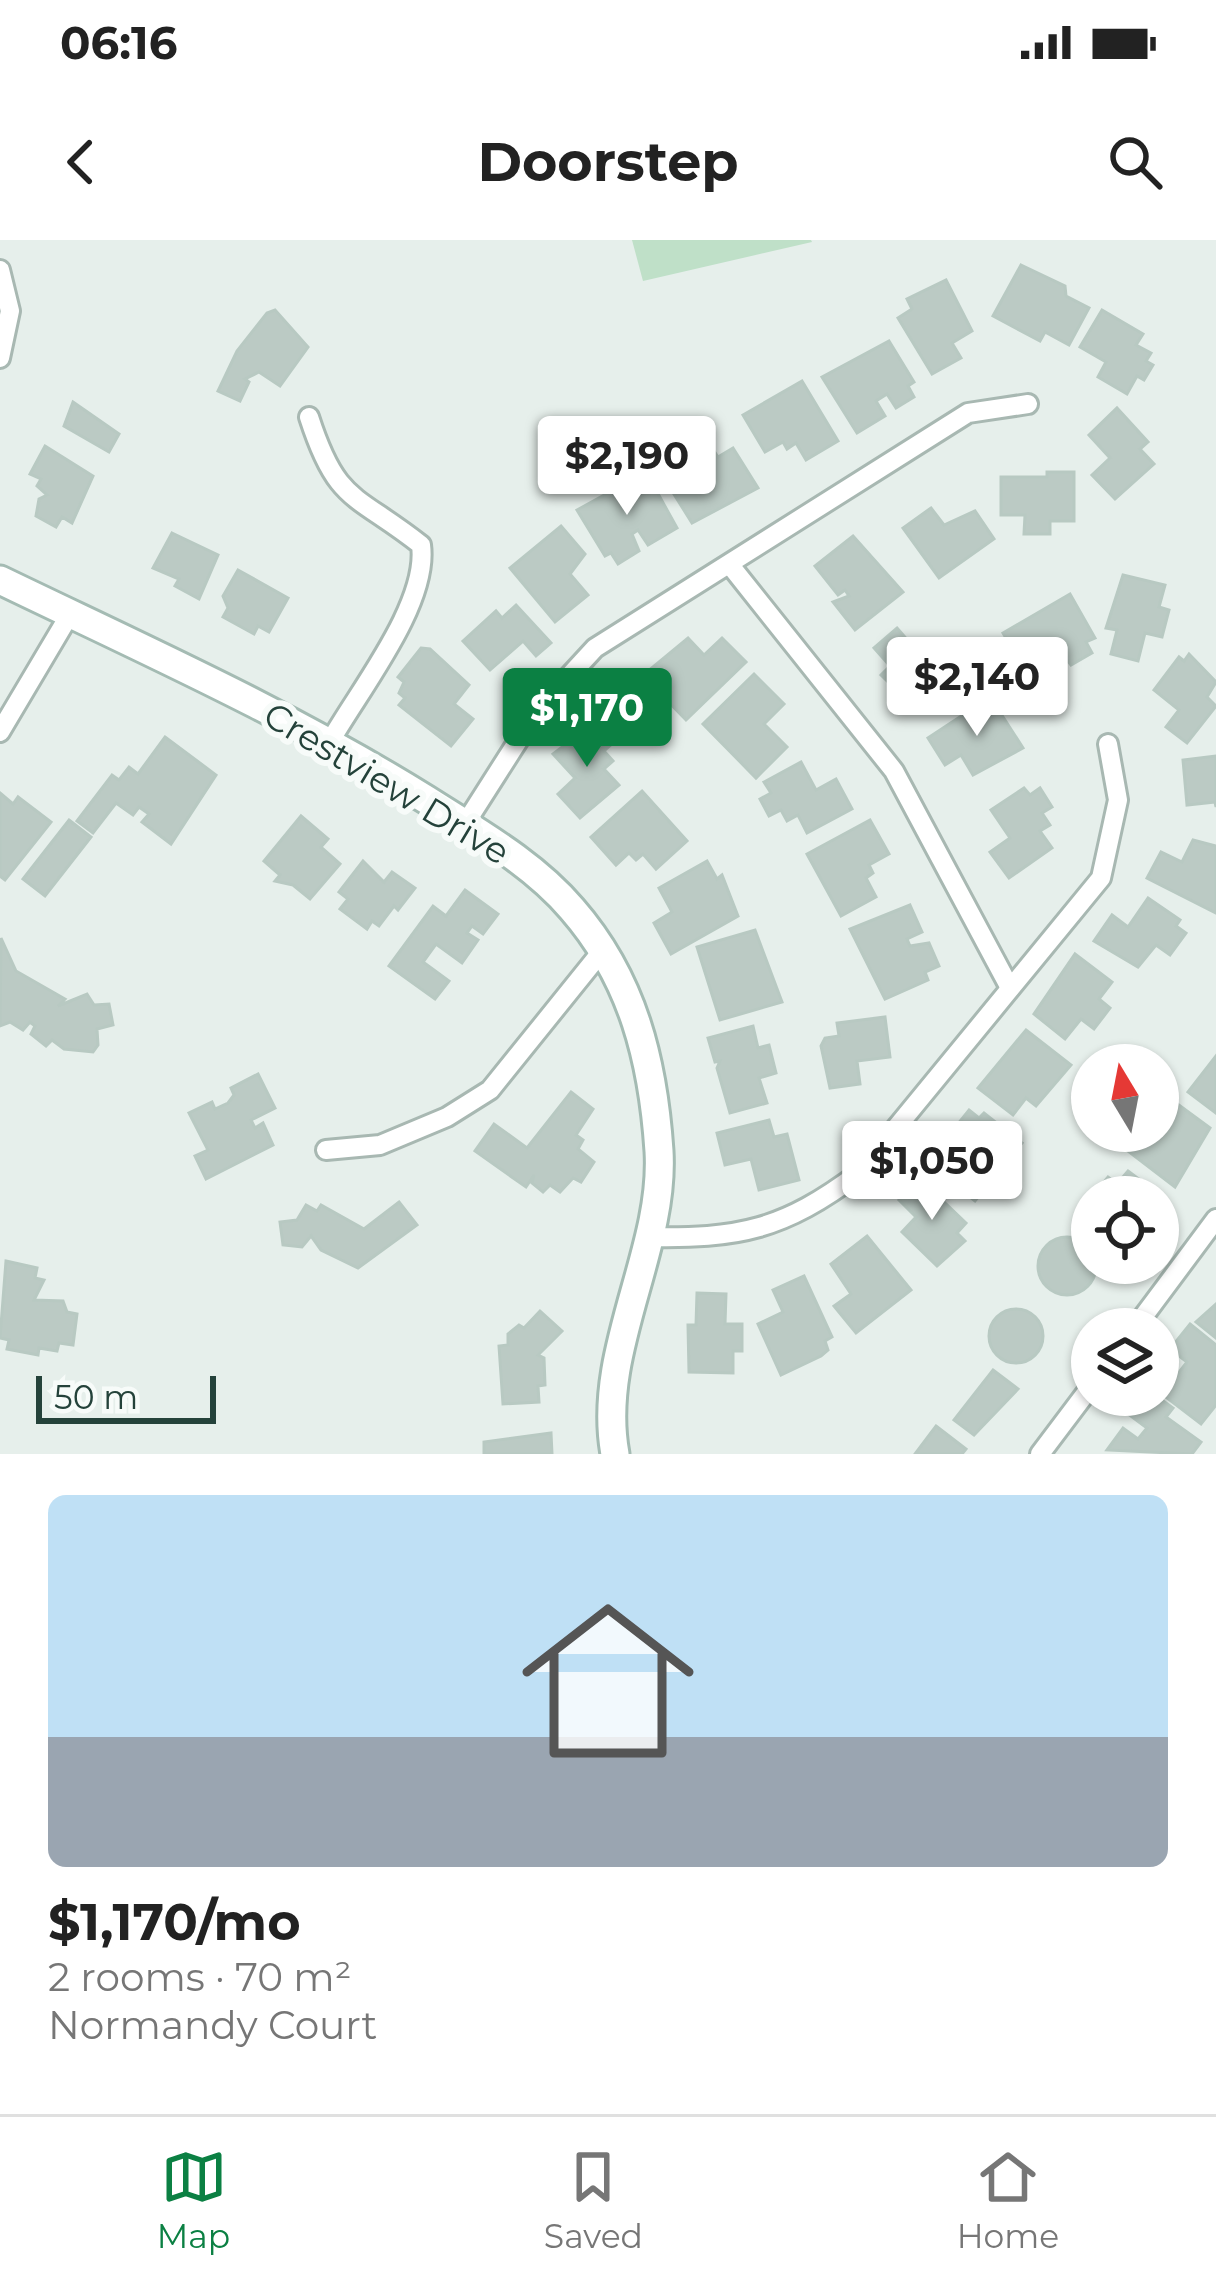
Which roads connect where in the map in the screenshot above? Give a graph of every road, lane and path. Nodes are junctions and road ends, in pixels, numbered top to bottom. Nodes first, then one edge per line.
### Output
1 (0, 270) edge
2 (0, 358) edge
3 (1028, 404) dead end
4 (309, 417) dead end
5 (730, 565) junction
6 (0, 580) edge
7 (70, 614) junction
8 (0, 732) edge
9 (331, 740) junction
10 (1108, 744) dead end
11 (465, 824) junction
12 (602, 951) junction
13 (1010, 988) junction
14 (326, 1150) dead end
15 (1216, 1219) edge
16 (646, 1238) junction
17 (1150, 1308) edge
18 (1071, 1413) edge
19 (615, 1454) edge
20 (1040, 1454) edge

1 - 2 street
3 - 5 street
4 - 9 street
5 - 11 street
5 - 13 street
6 - 7 street, Crestview Drive
7 - 8 street
7 - 9 street, Crestview Drive
9 - 11 street, Crestview Drive
10 - 13 street
11 - 12 street, Crestview Drive
12 - 14 street
12 - 16 street, Crestview Drive
13 - 16 street
15 - 17 street
16 - 19 street, Crestview Drive
18 - 20 street

